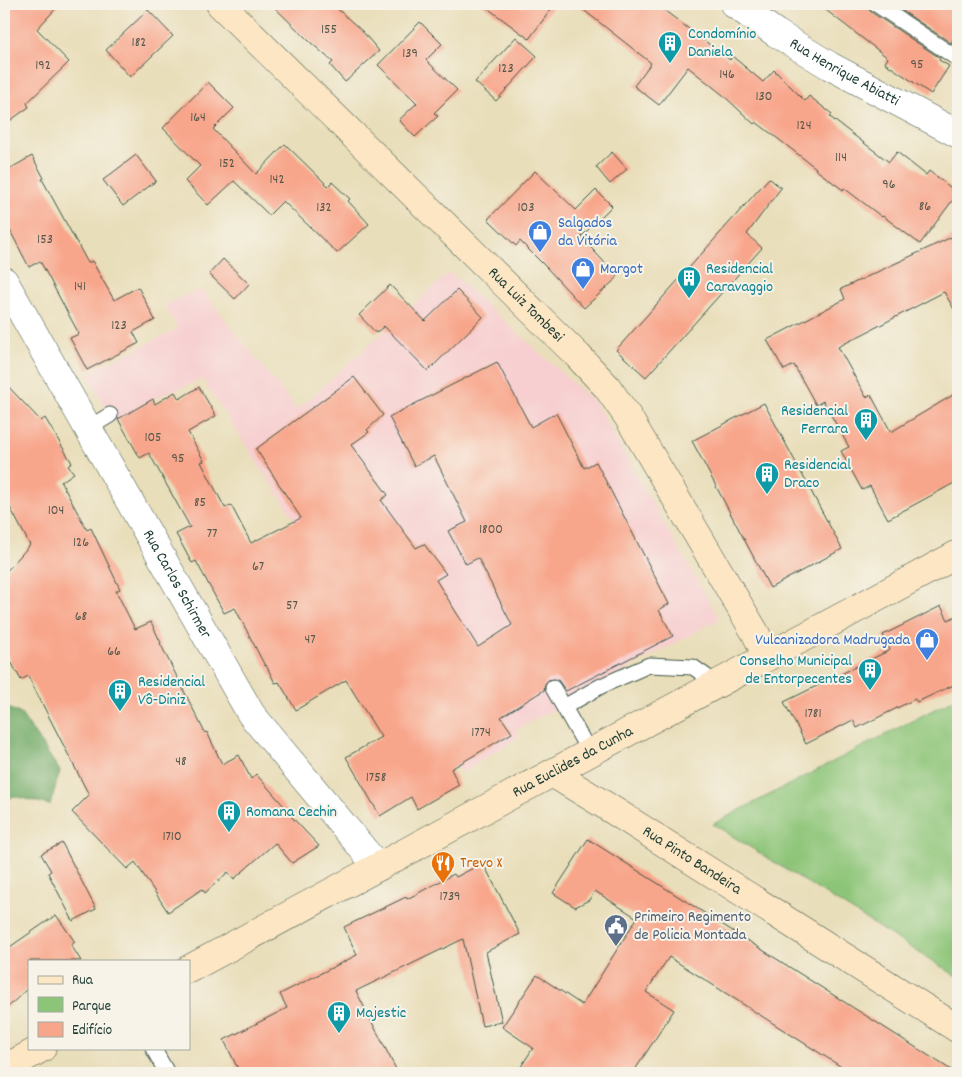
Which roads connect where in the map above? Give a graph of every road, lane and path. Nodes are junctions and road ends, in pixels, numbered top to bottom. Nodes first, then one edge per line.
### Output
1 (220, 4) edge
2 (734, 4) edge
3 (876, 4) edge
4 (958, 59) edge
5 (958, 134) edge
6 (4, 281) edge
7 (958, 554) edge
8 (767, 657) junction
9 (717, 684) junction
10 (553, 688) dead end
11 (564, 707) junction
12 (590, 753) junction
13 (552, 773) junction
14 (378, 867) junction
15 (190, 968) edge
16 (958, 1029) edge
17 (38, 1050) edge
18 (154, 1050) edge
19 (6, 1065) edge
20 (167, 1073) edge

1 - 8 street, Rua Luiz Tombesi
2 - 5 street, Rua Henrique Abiatti
3 - 4 lane
6 - 14 street, Rua Carlos Schirmer
7 - 8 street, Rua Euclides da Cunha
8 - 9 street, Rua Euclides da Cunha
9 - 11 lane
9 - 12 street, Rua Euclides da Cunha
10 - 11 lane
11 - 12 lane
12 - 13 street, Rua Euclides da Cunha
13 - 14 street, Rua Euclides da Cunha
13 - 16 street, Rua Pinto Bandeira
14 - 15 street, Rua Euclides da Cunha
17 - 19 street
18 - 20 lane

